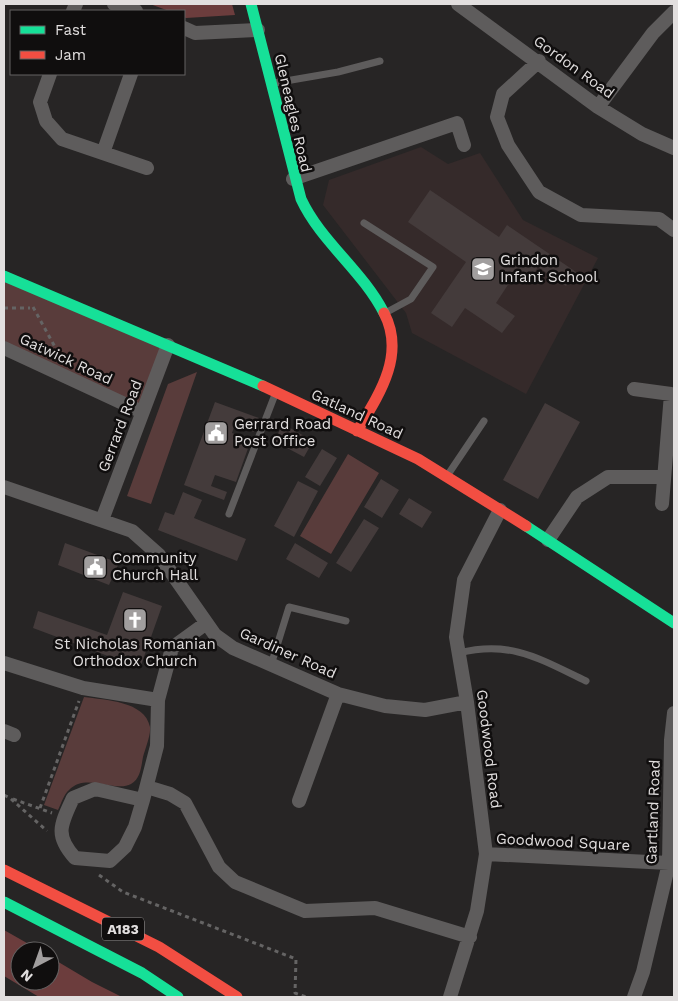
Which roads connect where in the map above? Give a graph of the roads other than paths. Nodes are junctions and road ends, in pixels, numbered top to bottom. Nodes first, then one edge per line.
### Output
1 (114, 4) edge
2 (251, 4) edge
3 (458, 4) edge
4 (133, 10) edge
5 (674, 12) edge
6 (185, 28) edge
7 (258, 30) junction
8 (380, 61) dead end
9 (540, 61) junction
10 (50, 75) edge
11 (131, 75) edge
12 (271, 84) junction
13 (598, 107) junction
14 (464, 145) dead end
15 (674, 148) edge
16 (103, 153) junction
17 (147, 168) dead end
18 (293, 179) junction
19 (364, 224) dead end
20 (674, 230) edge
21 (4, 276) edge
22 (386, 312) junction
23 (168, 345) junction
24 (4, 348) edge
25 (634, 389) dead end
26 (276, 392) junction
27 (142, 412) junction
28 (484, 422) dead end
29 (358, 431) junction
30 (447, 476) junction
31 (662, 477) junction
32 (5, 491) edge
33 (662, 504) dead end
34 (500, 510) junction
35 (229, 514) dead end
36 (102, 520) junction
37 (548, 540) junction
38 (346, 621) dead end
39 (674, 623) edge
40 (206, 624) junction
41 (458, 653) junction
42 (4, 663) edge
43 (271, 664) junction
44 (586, 681) dead end
45 (338, 694) junction
46 (158, 700) junction
47 (467, 702) junction
48 (674, 714) edge
49 (145, 794) junction
50 (299, 801) dead end
51 (486, 854) junction
52 (669, 863) junction
53 (4, 870) edge
54 (4, 902) edge
55 (470, 937) junction
56 (178, 997) edge
57 (237, 997) edge
58 (450, 997) edge
59 (634, 997) edge

1 - 4 street
2 - 7 street, Gleneagles Road
3 - 9 street, Gordon Road
5 - 13 street
6 - 7 street
7 - 12 street, Gleneagles Road
8 - 12 lane
9 - 13 street, Gordon Road
9 - 20 street
10 - 16 street
11 - 16 street
12 - 18 street, Gleneagles Road
13 - 15 street, Gordon Road
14 - 18 street
16 - 17 street
18 - 22 street, Gleneagles Road
19 - 22 lane
21 - 23 street, Gatland Road
22 - 29 street, Gleneagles Road
23 - 26 street, Gatland Road
23 - 27 street, Gerrard Road
24 - 27 street, Gatwick Road
25 - 31 street
26 - 29 street, Gatland Road
26 - 35 lane
27 - 36 street, Gerrard Road
28 - 30 lane
29 - 30 street, Gatland Road
30 - 34 street, Gatland Road
31 - 33 street
31 - 37 street
32 - 36 street, Gardiner Road
34 - 37 street, Gatland Road
34 - 41 street, Goodwood Road
36 - 40 street, Gardiner Road
37 - 39 street, Gatland Road
38 - 43 lane
40 - 43 street, Gardiner Road
40 - 46 street
41 - 44 lane
41 - 47 street, Goodwood Road
42 - 46 street
43 - 45 street, Gardiner Road
45 - 47 street, Gardiner Road
45 - 50 street
46 - 49 street
47 - 51 street, Goodwood Road
48 - 52 street, Gartland Road
49 - 49 street
49 - 55 street
51 - 52 street, Goodwood Square
51 - 55 street, Goodwood Road
52 - 59 street, Gartland Road
53 - 57 street, A183
54 - 56 street, A183
55 - 58 street, Goodwood Road

